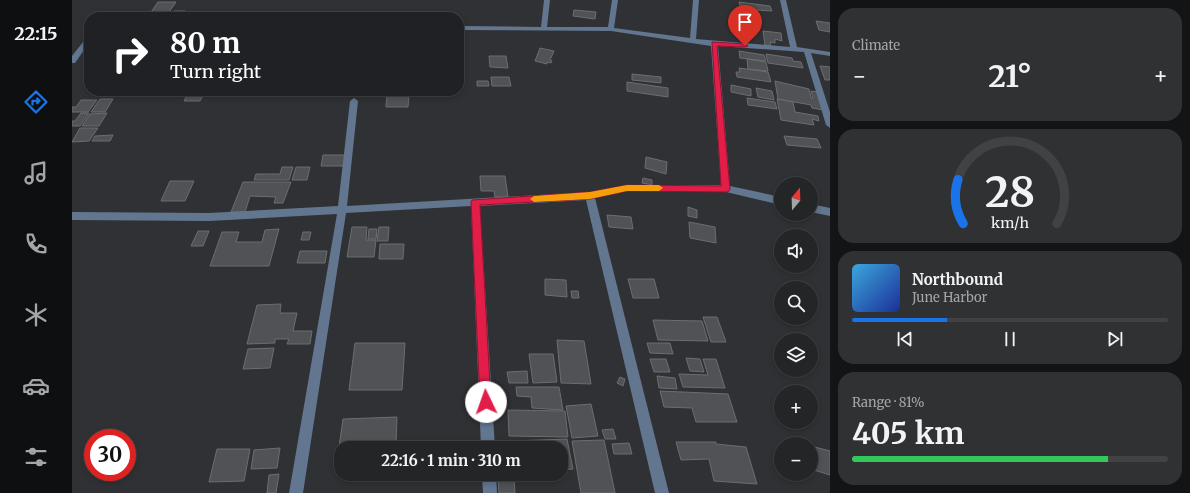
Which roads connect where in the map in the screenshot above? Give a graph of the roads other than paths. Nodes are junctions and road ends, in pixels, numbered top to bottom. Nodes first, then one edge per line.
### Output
1 (547, 0) edge
2 (615, 0) edge
3 (696, 0) edge
4 (783, 0) edge
5 (464, 28) edge
6 (544, 29) junction
7 (611, 29) junction
8 (694, 41) junction
9 (84, 44) edge
10 (714, 44) junction
11 (794, 50) junction
12 (807, 51) junction
13 (830, 54) edge
14 (72, 60) edge
15 (354, 100) dead end
16 (830, 125) edge
17 (726, 189) junction
18 (590, 196) junction
19 (774, 200) edge
20 (475, 202) junction
21 (818, 209) edge
22 (342, 210) junction
23 (830, 212) edge
24 (72, 216) edge
25 (488, 441) edge
26 (490, 481) edge
27 (296, 493) edge
28 (490, 493) edge
29 (662, 493) edge

1 - 6 street
2 - 7 street
3 - 8 street
4 - 11 street
5 - 6 street
6 - 7 street
7 - 8 street
8 - 10 street
9 - 14 street
10 - 11 street
10 - 17 street
11 - 12 street
12 - 13 street
12 - 16 street
15 - 22 street
17 - 18 street
17 - 19 street
18 - 20 street
18 - 29 street
20 - 22 street
20 - 25 street
21 - 23 street
22 - 24 street
22 - 27 street
26 - 28 street

